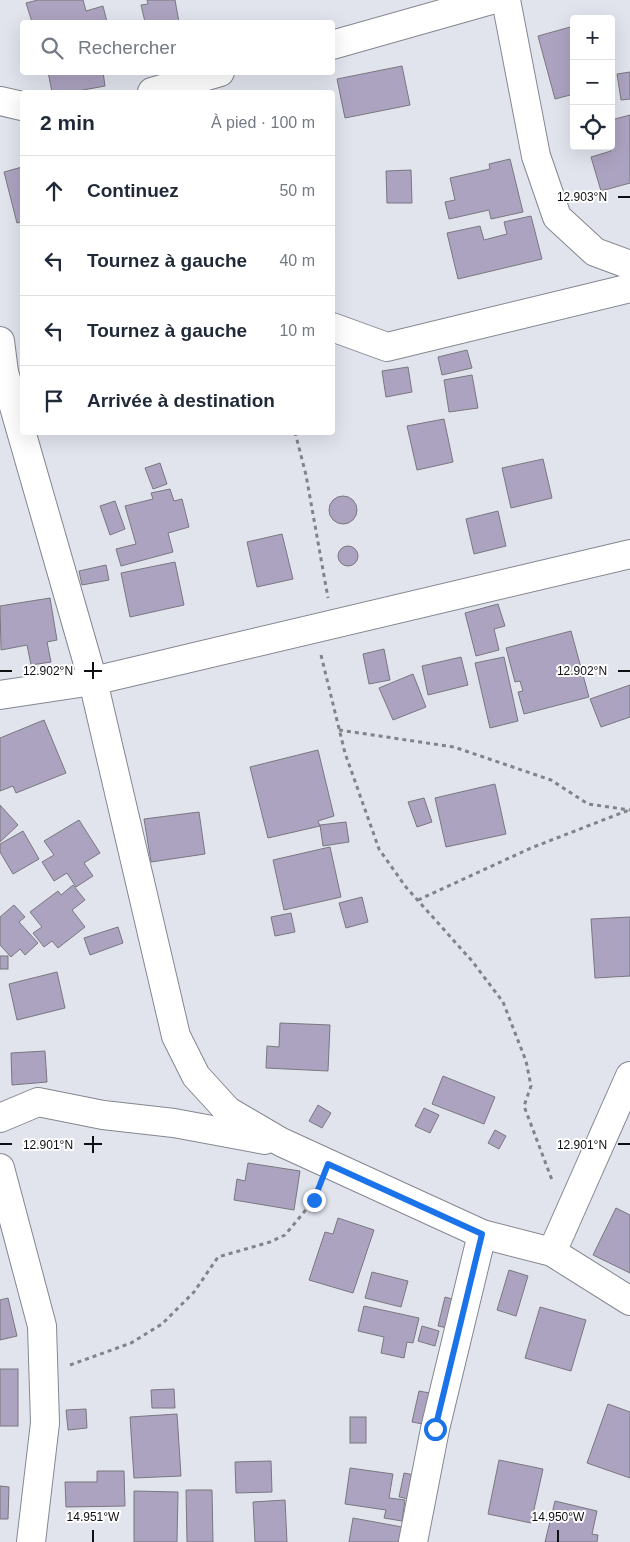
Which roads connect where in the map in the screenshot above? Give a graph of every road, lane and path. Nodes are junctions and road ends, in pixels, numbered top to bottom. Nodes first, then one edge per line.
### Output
1 (491, 0) edge
2 (506, 0) edge
3 (335, 44) edge
4 (210, 75) edge
5 (159, 90) edge
6 (0, 101) edge
7 (20, 106) edge
8 (630, 265) edge
9 (630, 288) edge
10 (335, 328) edge
11 (0, 341) edge
12 (20, 428) edge
13 (22, 435) edge
14 (296, 435) edge
15 (630, 554) edge
16 (322, 625) junction
17 (93, 681) junction
18 (0, 695) edge
19 (339, 730) junction
20 (629, 810) edge
21 (418, 900) junction
22 (630, 1076) edge
23 (0, 1118) edge
24 (280, 1142) junction
25 (328, 1164) junction
26 (0, 1168) edge
27 (568, 1217) junction
28 (482, 1234) junction
29 (552, 1252) junction
30 (630, 1301) edge
31 (44, 1392) junction
32 (32, 1542) edge
33 (413, 1542) edge

1 - 3 street
2 - 8 street
4 - 5 street
6 - 7 street
9 - 10 street
11 - 12 street
13 - 17 street
14 - 16 path
15 - 16 street
16 - 17 street
16 - 19 path
17 - 18 street
17 - 24 street
19 - 20 path
19 - 21 path
20 - 21 path
21 - 27 path
22 - 27 street
23 - 24 street
24 - 25 street
25 - 28 street
25 - 31 path
26 - 31 street
27 - 29 street
28 - 29 street
28 - 33 street
29 - 30 street
31 - 32 street

